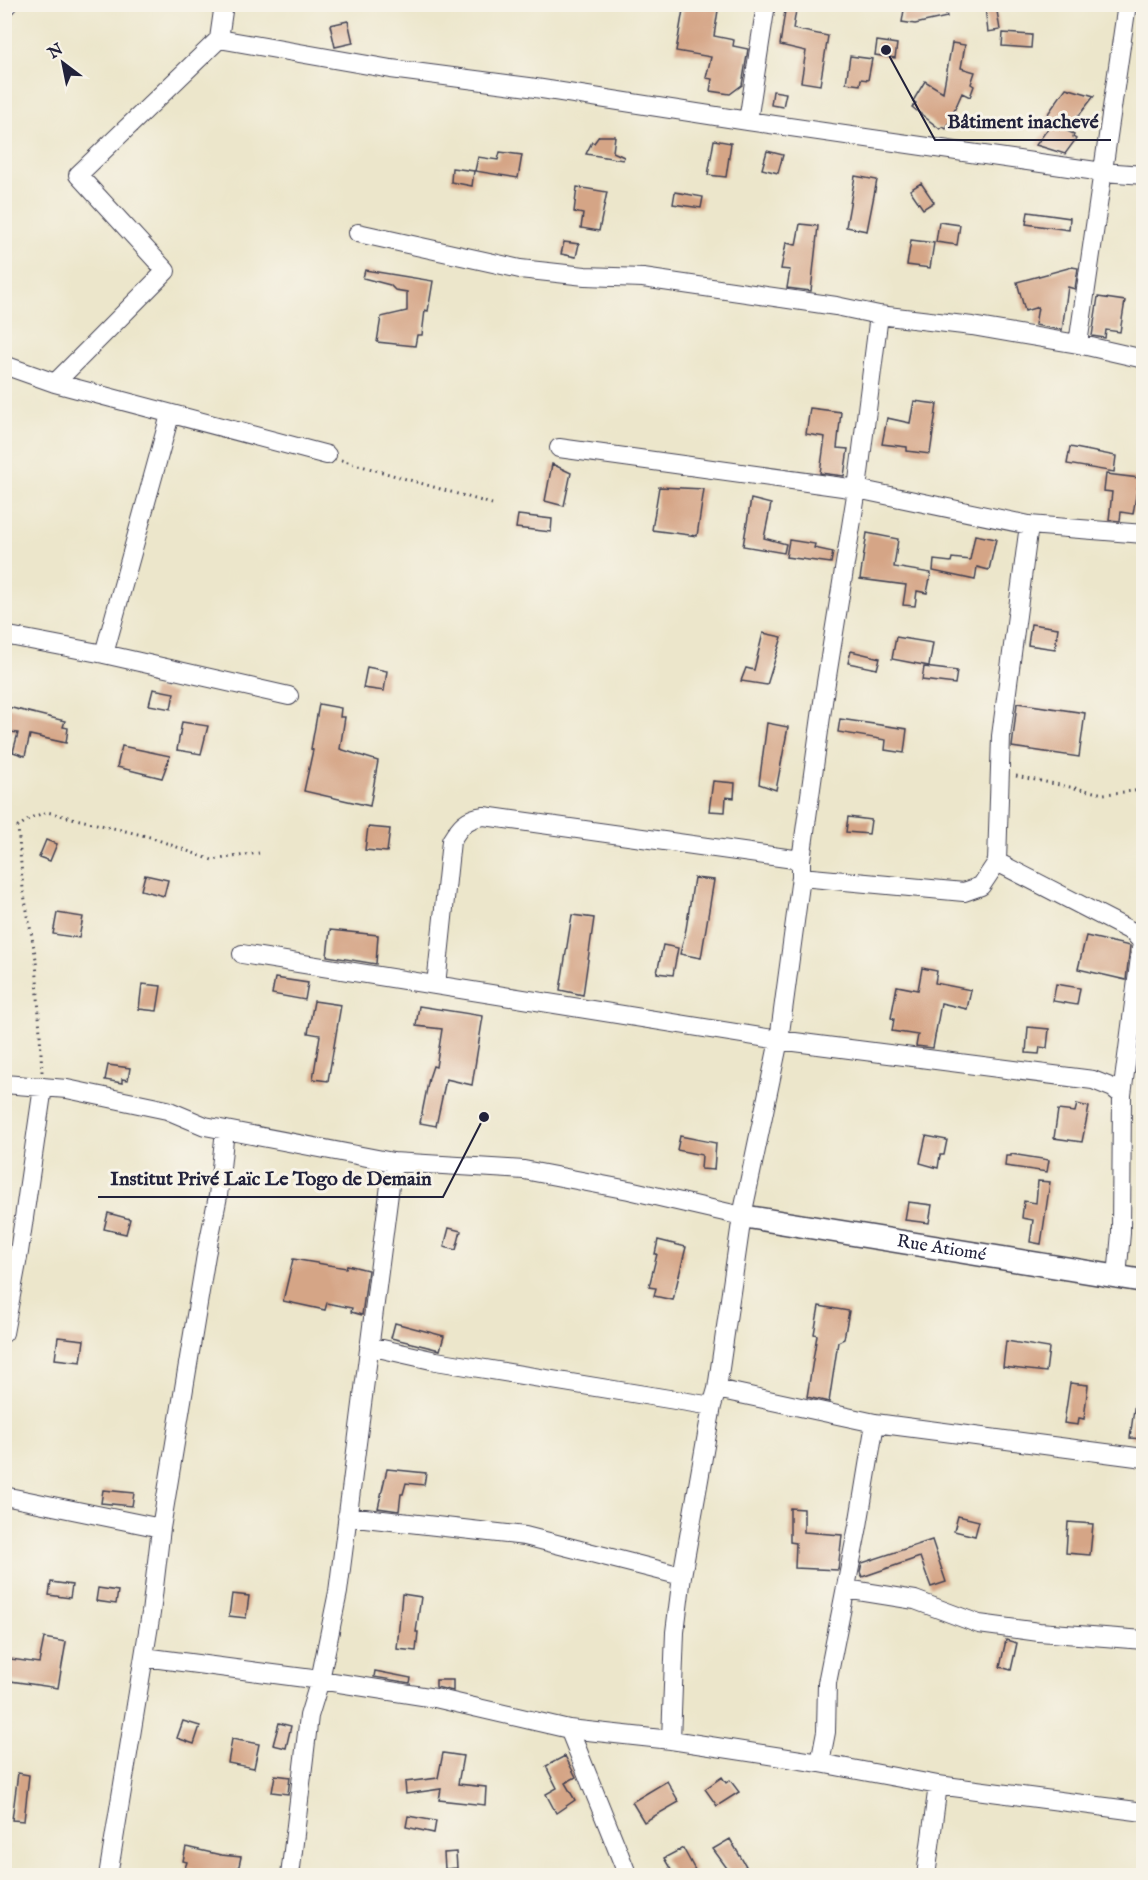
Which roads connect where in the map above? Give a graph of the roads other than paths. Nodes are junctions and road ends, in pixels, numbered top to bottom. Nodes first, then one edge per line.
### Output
1 (8, 4) edge
2 (224, 4) edge
3 (766, 4) edge
4 (1128, 6) edge
5 (4, 8) edge
6 (219, 39) junction
7 (748, 121) junction
8 (1103, 172) junction
9 (1143, 175) edge
10 (358, 232) dead end
11 (879, 315) junction
12 (1078, 344) junction
13 (1143, 359) edge
14 (4, 364) edge
15 (55, 383) junction
16 (170, 415) junction
17 (558, 448) dead end
18 (327, 455) road end
19 (857, 489) junction
20 (1029, 525) junction
21 (1143, 534) edge
22 (4, 635) edge
23 (104, 654) junction
24 (290, 696) dead end
25 (997, 862) junction
26 (801, 869) junction
27 (242, 954) dead end
28 (436, 985) junction
29 (780, 1040) junction
30 (4, 1084) edge
31 (42, 1087) junction
32 (1122, 1095) junction
33 (225, 1130) junction
34 (393, 1162) junction
35 (742, 1216) junction
36 (1117, 1277) junction
37 (1143, 1281) edge
38 (4, 1333) edge
39 (369, 1346) junction
40 (715, 1397) junction
41 (875, 1423) junction
42 (1143, 1458) edge
43 (4, 1496) edge
44 (347, 1516) junction
45 (161, 1528) junction
46 (682, 1576) junction
47 (846, 1589) junction
48 (1143, 1640) edge
49 (144, 1657) junction
50 (320, 1680) junction
51 (569, 1729) junction
52 (671, 1740) junction
53 (820, 1764) junction
54 (938, 1785) junction
55 (1143, 1812) edge
56 (108, 1875) edge
57 (290, 1875) edge
58 (628, 1875) edge
59 (926, 1875) edge

1 - 5 street
2 - 6 street
3 - 7 street
4 - 8 street
6 - 7 street
6 - 15 street
7 - 8 street
8 - 9 street
8 - 12 street
10 - 11 street
11 - 12 street
11 - 19 street
12 - 13 street
14 - 15 street
15 - 16 street
16 - 18 street
16 - 23 street
17 - 19 street
19 - 20 street
19 - 26 street
20 - 21 street
20 - 25 street
22 - 23 street
23 - 24 street
25 - 26 street
25 - 32 street
26 - 28 street
26 - 29 street
27 - 28 street
28 - 29 street
29 - 32 street
29 - 35 street
30 - 31 street
31 - 33 street
31 - 38 street
32 - 36 street
33 - 34 street
33 - 45 street
34 - 35 street
34 - 39 street
35 - 36 street, Rue Atiomé
35 - 40 street
36 - 37 street, Rue Atiomé
39 - 40 street
39 - 44 street
40 - 41 street
40 - 46 street
41 - 42 street
41 - 47 street
43 - 45 street
44 - 46 street
44 - 50 street
45 - 49 street
46 - 52 street
47 - 48 street
47 - 53 street
49 - 50 street
49 - 56 street
50 - 51 street
50 - 57 street
51 - 52 street
51 - 58 street
52 - 53 street
53 - 54 street
54 - 55 street
54 - 59 street

